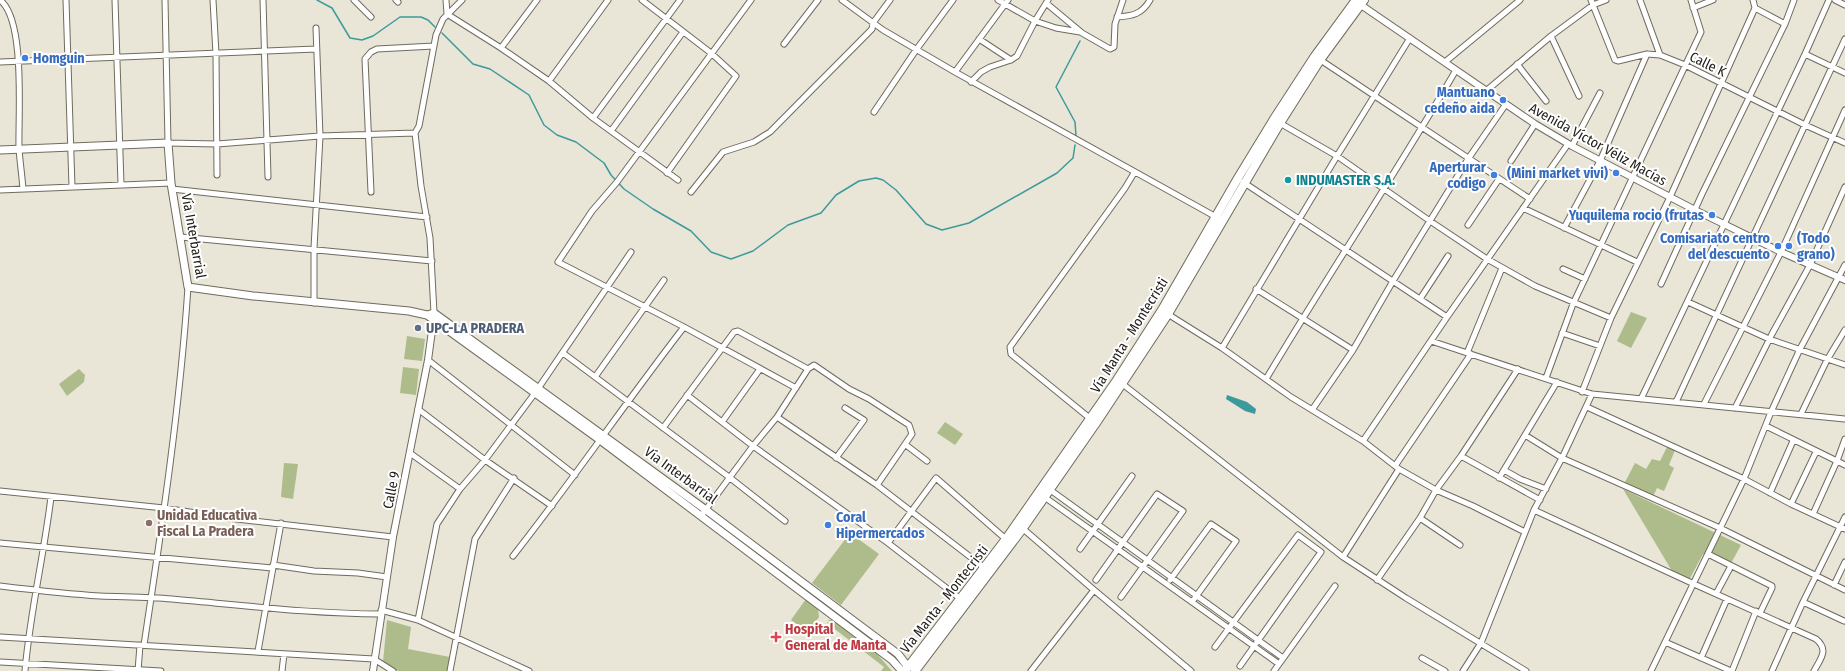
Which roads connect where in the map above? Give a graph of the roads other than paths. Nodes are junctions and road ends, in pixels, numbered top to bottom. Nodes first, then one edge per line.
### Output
1 (66, 0) edge
2 (115, 0) edge
3 (165, 0) edge
4 (213, 0) edge
5 (263, 0) edge
6 (354, 0) edge
7 (446, 0) edge
8 (462, 0) edge
9 (537, 0) edge
10 (608, 0) edge
11 (642, 0) edge
12 (680, 0) edge
13 (751, 0) edge
14 (818, 0) edge
15 (842, 0) edge
16 (890, 0) edge
17 (953, 0) edge
18 (998, 0) edge
19 (1123, 0) edge
20 (1150, 0) edge
21 (1520, 0) edge
22 (1606, 0) edge
23 (1640, 0) edge
24 (1691, 0) edge
25 (1713, 0) edge
26 (1753, 0) edge
27 (1794, 0) edge
28 (1829, 0) edge
29 (1835, 0) edge
30 (2, 1) edge
31 (1359, 1) edge
32 (1006, 2) edge
33 (1047, 2) edge
34 (1592, 2) edge
35 (1845, 6) edge
36 (1693, 8) junction
37 (1755, 8) junction
38 (447, 14) junction
39 (371, 17) dead end
40 (1118, 17) junction
41 (667, 18) junction
42 (1035, 21) junction
43 (873, 23) junction
44 (1785, 24) junction
45 (316, 28) dead end
46 (683, 32) junction
47 (1082, 32) junction
48 (1551, 36) junction
49 (1410, 38) junction
50 (979, 39) junction
51 (1845, 39) edge
52 (784, 44) dead end
53 (434, 46) junction
54 (501, 48) junction
55 (316, 49) junction
56 (916, 50) junction
57 (264, 52) junction
58 (711, 53) junction
59 (216, 54) junction
60 (1647, 54) junction
61 (1805, 54) junction
62 (1660, 55) junction
63 (166, 56) junction
64 (116, 58) junction
65 (1317, 58) junction
66 (66, 60) junction
67 (1011, 60) junction
68 (18, 61) junction
69 (0, 62) edge
70 (1445, 62) junction
71 (1517, 64) junction
72 (1685, 65) junction
73 (1832, 67) junction
74 (1456, 70) junction
75 (954, 72) junction
76 (1845, 72) edge
77 (549, 81) junction
78 (971, 82) junction
79 (1721, 84) junction
80 (1486, 91) junction
81 (1374, 94) junction
82 (1600, 94) dead end
83 (1579, 96) dead end
84 (1749, 97) junction
85 (1546, 101) dead end
86 (1506, 104) junction
87 (1845, 110) edge
88 (1778, 111) junction
89 (874, 112) dead end
90 (593, 118) junction
91 (1277, 121) junction
92 (1535, 124) junction
93 (1805, 125) junction
94 (1423, 127) junction
95 (611, 131) junction
96 (416, 133) junction
97 (369, 135) junction
98 (320, 136) junction
99 (1832, 136) junction
100 (266, 141) junction
101 (168, 143) junction
102 (1845, 143) edge
103 (218, 144) junction
104 (119, 145) junction
105 (1570, 145) junction
106 (71, 148) junction
107 (19, 149) junction
108 (0, 150) edge
109 (639, 152) junction
110 (1336, 156) junction
111 (1468, 159) junction
112 (1511, 161) dead end
113 (1600, 161) junction
114 (1134, 172) junction
115 (667, 173) junction
116 (218, 175) dead end
117 (268, 177) dead end
118 (1499, 179) junction
119 (1633, 179) junction
120 (678, 180) dead end
121 (1241, 181) junction
122 (121, 184) junction
123 (172, 186) junction
124 (72, 187) junction
125 (1845, 187) edge
126 (23, 189) junction
127 (1385, 189) junction
128 (0, 190) edge
129 (371, 192) dead end
130 (691, 192) dead end
131 (1670, 197) junction
132 (1530, 199) junction
133 (317, 204) junction
134 (1523, 208) junction
135 (1695, 210) junction
136 (426, 217) junction
137 (1219, 219) junction
138 (1299, 220) junction
139 (1430, 221) junction
140 (1724, 223) junction
141 (1468, 225) dead end
142 (1564, 228) junction
143 (181, 237) junction
144 (1753, 238) junction
145 (1600, 245) junction
146 (314, 248) junction
147 (1345, 250) junction
148 (631, 252) dead end
149 (1781, 252) junction
150 (1448, 256) dead end
151 (1487, 259) junction
152 (432, 261) junction
153 (1637, 262) junction
154 (1810, 265) junction
155 (1845, 265) edge
156 (1502, 268) junction
157 (1563, 269) dead end
158 (1585, 279) junction
159 (1842, 279) edge
160 (664, 280) dead end
161 (1393, 280) junction
162 (1661, 284) dead end
163 (188, 287) junction
164 (608, 288) junction
165 (1256, 290) junction
166 (1420, 299) junction
167 (314, 302) junction
168 (1688, 302) junction
169 (1573, 304) junction
170 (646, 306) junction
171 (1164, 312) junction
172 (1716, 315) junction
173 (432, 316) junction
174 (1447, 317) junction
175 (1303, 318) junction
176 (1610, 318) junction
177 (684, 327) junction
178 (1743, 328) junction
179 (1845, 330) edge
180 (1562, 333) junction
181 (1769, 339) junction
182 (1431, 341) junction
183 (1600, 346) junction
184 (723, 348) junction
185 (1222, 348) junction
186 (1800, 349) junction
187 (1353, 350) junction
188 (563, 353) junction
189 (1469, 353) junction
190 (428, 360) junction
191 (1827, 360) junction
192 (1845, 365) edge
193 (760, 369) junction
194 (808, 369) junction
195 (1518, 369) junction
196 (595, 377) junction
197 (1546, 378) junction
198 (1266, 379) junction
199 (1119, 382) junction
200 (1556, 382) junction
201 (796, 388) junction
202 (537, 391) junction
203 (1582, 392) junction
204 (1592, 394) junction
205 (687, 395) junction
206 (1641, 399) junction
207 (627, 401) junction
208 (1676, 402) junction
209 (1704, 404) junction
210 (1587, 407) junction
211 (845, 408) dead end
212 (1735, 408) junction
213 (418, 409) junction
214 (1312, 410) junction
215 (1771, 412) junction
216 (1801, 414) junction
217 (777, 417) junction
218 (1845, 419) edge
219 (1094, 421) junction
220 (722, 422) junction
221 (511, 426) junction
222 (1766, 426) junction
223 (663, 428) junction
224 (1525, 435) junction
225 (602, 438) junction
226 (1845, 439) edge
227 (1363, 441) junction
228 (1793, 441) junction
229 (906, 445) junction
230 (753, 446) junction
231 (1816, 452) junction
232 (410, 454) junction
233 (1461, 456) junction
234 (836, 458) junction
235 (1562, 458) junction
236 (485, 460) junction
237 (927, 461) dead end
238 (1837, 461) junction
239 (1845, 465) edge
240 (1397, 467) junction
241 (1504, 470) junction
242 (649, 473) junction
243 (575, 475) junction
244 (1132, 476) dead end
245 (729, 477) junction
246 (514, 478) junction
247 (1499, 478) junction
248 (1744, 479) junction
249 (877, 485) junction
250 (460, 489) junction
251 (1546, 489) junction
252 (1436, 490) junction
253 (0, 491) edge
254 (1045, 491) junction
255 (1770, 493) junction
256 (51, 497) junction
257 (1540, 500) junction
258 (1791, 504) junction
259 (552, 506) junction
260 (164, 508) junction
261 (1076, 509) junction
262 (706, 510) junction
263 (1534, 510) junction
264 (911, 511) junction
265 (1813, 514) junction
266 (701, 516) junction
267 (1071, 516) junction
268 (1845, 516) edge
269 (1420, 518) junction
270 (785, 521) dead end
271 (281, 523) junction
272 (1097, 524) junction
273 (1020, 526) junction
274 (1720, 528) junction
275 (1842, 528) edge
276 (1093, 531) junction
277 (1525, 532) junction
278 (393, 537) junction
279 (1009, 542) junction
280 (0, 543) edge
281 (888, 543) junction
282 (1123, 543) junction
283 (1460, 545) dead end
284 (45, 548) junction
285 (1080, 548) dead end
286 (1118, 549) junction
287 (1708, 554) junction
288 (512, 556) dead end
289 (158, 557) junction
290 (1343, 557) junction
291 (1147, 560) junction
292 (1845, 562) edge
293 (1143, 566) junction
294 (1731, 566) junction
295 (273, 567) junction
296 (987, 569) junction
297 (1816, 576) junction
298 (387, 577) junction
299 (1172, 578) junction
300 (1096, 580) dead end
301 (1377, 580) junction
302 (1167, 584) junction
303 (1694, 584) junction
304 (1834, 585) junction
305 (0, 586) edge
306 (1335, 586) dead end
307 (1094, 590) junction
308 (1845, 590) edge
309 (36, 591) junction
310 (1716, 594) junction
311 (1197, 595) junction
312 (152, 597) junction
313 (1121, 597) dead end
314 (1728, 599) junction
315 (963, 601) junction
316 (1192, 602) junction
317 (1803, 602) junction
318 (832, 604) junction
319 (265, 609) junction
320 (828, 611) junction
321 (381, 612) junction
322 (1758, 612) junction
323 (418, 620) junction
324 (1844, 621) dead end
325 (1232, 622) junction
326 (1229, 627) junction
327 (1792, 628) junction
328 (0, 637) edge
329 (28, 638) junction
330 (456, 638) junction
331 (1258, 640) junction
332 (1665, 642) junction
333 (1481, 643) junction
334 (142, 645) junction
335 (1254, 646) junction
336 (1215, 647) dead end
337 (258, 651) junction
338 (284, 654) junction
339 (1283, 658) junction
340 (1422, 658) dead end
341 (1701, 658) junction
342 (374, 659) junction
343 (0, 662) edge
344 (26, 664) junction
345 (1279, 664) junction
346 (1240, 666) dead end
347 (138, 670) edge
348 (908, 670) edge
349 (25, 671) edge
350 (161, 671) edge
351 (282, 671) edge
352 (373, 671) edge
353 (393, 671) edge
354 (450, 671) edge
355 (528, 671) edge
356 (1031, 671) edge
357 (1191, 671) edge
358 (1274, 671) edge
359 (1445, 671) edge
360 (1463, 671) edge
361 (1526, 671) edge
362 (1651, 671) edge
363 (1732, 671) edge
364 (1772, 671) edge
365 (1814, 671) edge

1 - 66 street
2 - 64 street
3 - 63 street
4 - 59 street
5 - 57 street
6 - 39 street
7 - 38 street
8 - 38 street
9 - 54 street
10 - 77 street
11 - 41 street
12 - 41 street
13 - 58 street
14 - 52 street
15 - 43 street
16 - 43 street
17 - 56 street
18 - 32 street
19 - 40 street
20 - 40 street
21 - 70 street
22 - 34 street
23 - 62 street
24 - 36 street
25 - 36 street
26 - 37 street
27 - 44 street
28 - 61 street
29 - 35 street
30 - 68 street
31 - 49 street, Avenida Víctor Véliz Macías
31 - 65 main road, Vía Manta - Montecristi
32 - 42 street
32 - 50 street
33 - 42 street
33 - 47 street
34 - 48 street
34 - 60 street, Calle K
36 - 72 street
37 - 44 street
37 - 79 street
38 - 53 street
38 - 54 street
40 - 47 street
41 - 46 street
41 - 90 street
42 - 47 street
42 - 67 street
43 - 56 street
43 - 130 street
44 - 84 street
45 - 55 street
46 - 58 street
46 - 95 street
48 - 71 street
48 - 83 street
49 - 70 street, Avenida Víctor Véliz Macías
49 - 81 street
50 - 67 street
50 - 75 street
51 - 73 street
53 - 96 street
53 - 97 street
54 - 77 street
55 - 57 street
55 - 98 street
56 - 75 street
56 - 89 street
57 - 59 street
57 - 100 street
58 - 109 street
58 - 115 street
59 - 63 street
59 - 103 street
60 - 62 street, Calle K
60 - 113 street
61 - 73 street
61 - 88 street
62 - 72 street, Calle K
63 - 64 street
63 - 101 street
64 - 66 street
64 - 104 street
65 - 81 street
65 - 91 main road, Vía Manta - Montecristi
66 - 68 street
66 - 106 street
67 - 78 street
68 - 69 street
68 - 107 street
70 - 74 street, Avenida Víctor Véliz Macías
71 - 80 street
71 - 85 street
72 - 79 street, Calle K
72 - 119 street
73 - 76 street
73 - 93 street
74 - 80 street, Avenida Víctor Véliz Macías
74 - 94 street
75 - 78 street
77 - 90 street
78 - 114 street
79 - 84 street, Calle K
79 - 131 street
80 - 86 street, Avenida Víctor Véliz Macías
81 - 94 street
81 - 110 street
82 - 105 street
84 - 88 street, Calle K
84 - 135 street
86 - 92 street, Avenida Víctor Véliz Macías
86 - 111 street
87 - 99 street
88 - 93 street, Calle K
88 - 140 street
90 - 95 street
91 - 110 street
91 - 121 main road, Vía Manta - Montecristi
92 - 105 street, Avenida Víctor Véliz Macías
92 - 112 street
93 - 99 street, Calle K
93 - 144 street
94 - 111 street
94 - 127 street
95 - 109 street
96 - 97 street
96 - 136 street
97 - 98 street
97 - 129 street
98 - 100 street
98 - 133 street
99 - 102 street, Calle K
99 - 149 street
100 - 103 street
100 - 117 street
101 - 103 street
101 - 104 main road
101 - 123 main road, Vía Interbarrial
103 - 116 street
104 - 106 main road
104 - 122 street
105 - 113 street, Avenida Víctor Véliz Macías
105 - 132 street
106 - 107 main road
106 - 124 street
107 - 108 main road
107 - 126 street
109 - 115 street
109 - 164 street
110 - 127 street
110 - 138 street
111 - 118 street
111 - 139 street
113 - 119 street, Avenida Víctor Véliz Macías
113 - 142 street
114 - 137 street
114 - 219 street
115 - 120 street
118 - 132 street
118 - 141 street
119 - 131 street, Avenida Víctor Véliz Macías
119 - 145 street
121 - 137 main road, Vía Manta - Montecristi
121 - 138 street
122 - 123 street
122 - 124 street
123 - 133 street
123 - 143 main road, Vía Interbarrial
124 - 126 street
125 - 154 street
126 - 128 street
127 - 139 street
127 - 147 street
131 - 135 street, Avenida Víctor Véliz Macías
131 - 153 street
132 - 134 street
133 - 136 street
133 - 146 street
134 - 142 street
134 - 151 street
135 - 140 street, Avenida Víctor Véliz Macías
135 - 162 street
136 - 152 street
137 - 171 main road, Vía Manta - Montecristi
138 - 147 street
138 - 165 street
139 - 151 street
139 - 161 street
140 - 144 street, Avenida Víctor Véliz Macías
140 - 168 street
142 - 145 street
143 - 146 street
143 - 163 main road, Vía Interbarrial
144 - 149 street, Avenida Víctor Véliz Macías
144 - 172 street
145 - 153 street
145 - 158 street
146 - 152 street
146 - 167 street
147 - 161 street
147 - 175 street
148 - 164 street
149 - 154 street, Avenida Víctor Véliz Macías
149 - 178 street
150 - 166 street
151 - 156 street
151 - 174 street
152 - 173 street
153 - 176 street
154 - 159 street, Avenida Víctor Véliz Macías
154 - 181 street
155 - 159 street
156 - 169 street
156 - 189 street
157 - 158 street
158 - 169 street
159 - 186 street
160 - 170 street
161 - 166 street
161 - 187 street
163 - 167 main road, Vía Interbarrial
163 - 260 street
164 - 170 street
164 - 188 street
165 - 175 street
165 - 185 street
166 - 174 street
167 - 173 main road, Vía Interbarrial
168 - 172 street
168 - 206 street
169 - 176 street
169 - 180 street
170 - 177 street
170 - 196 street
171 - 185 street
171 - 199 main road, Vía Manta - Montecristi
172 - 178 street
172 - 208 street
173 - 190 street, Calle 9
173 - 202 main road, Vía Interbarrial
174 - 182 street
175 - 187 street
175 - 198 street
176 - 183 street
177 - 184 street
177 - 207 street
178 - 181 street
178 - 209 street
179 - 191 street
180 - 183 street
180 - 197 street
181 - 186 street
181 - 212 street
182 - 189 street
182 - 227 street
183 - 203 street
184 - 193 street
184 - 194 street
184 - 205 street
185 - 198 street
186 - 191 street
186 - 215 street
187 - 214 street
188 - 196 street
188 - 202 street
189 - 195 street
189 - 240 street
190 - 213 street, Calle 9
190 - 221 street
191 - 192 street
191 - 216 street
193 - 201 street
193 - 220 street
194 - 201 street
194 - 229 street
195 - 197 street
195 - 233 street
196 - 207 street
197 - 200 street
198 - 214 street
199 - 219 main road, Vía Manta - Montecristi
199 - 290 street
200 - 203 street
200 - 224 street
201 - 217 street
202 - 221 street
202 - 225 main road, Vía Interbarrial
203 - 204 street
204 - 206 street
204 - 210 street
205 - 220 street
205 - 223 street
206 - 208 street
207 - 223 street
207 - 225 street
208 - 209 street
209 - 212 street
210 - 235 street
210 - 248 street
211 - 234 street
212 - 215 street
213 - 232 street, Calle 9
213 - 236 street
214 - 227 street
215 - 216 street
215 - 222 street
216 - 218 street
217 - 230 street
217 - 234 street
219 - 254 main road, Vía Manta - Montecristi
220 - 230 street
221 - 236 street
221 - 243 street
222 - 228 street
222 - 248 street
223 - 245 street
224 - 235 street
224 - 241 street
225 - 242 main road, Vía Interbarrial
225 - 243 street
226 - 238 street
227 - 240 street
228 - 231 street
228 - 255 street
229 - 237 street
229 - 249 street
230 - 245 street
230 - 281 street
231 - 238 street
231 - 258 street
232 - 250 street
232 - 278 street, Calle 9
233 - 247 street
233 - 252 street
234 - 249 street
235 - 251 street
235 - 274 street
236 - 246 street
236 - 250 street
238 - 239 street
238 - 265 street
240 - 252 street
240 - 290 street
241 - 247 street
241 - 251 street
242 - 262 main road, Vía Interbarrial
242 - 266 main road, Vía Interbarrial
243 - 259 street
244 - 272 street
245 - 262 street
245 - 270 street
246 - 259 street
246 - 330 street
247 - 257 street
248 - 255 street
248 - 274 street
249 - 264 street
250 - 323 street
251 - 257 street
252 - 269 street
252 - 277 street
253 - 256 street
254 - 261 street
254 - 267 street
254 - 273 main road, Vía Manta - Montecristi
255 - 258 street
256 - 260 street
256 - 284 street
257 - 263 street
258 - 265 street
259 - 288 street
260 - 271 street
260 - 289 street
261 - 267 street
261 - 272 street
262 - 266 street
262 - 318 main road, Vía Interbarrial
263 - 277 street
263 - 303 street
264 - 279 street
264 - 281 street
264 - 296 street
265 - 275 street
266 - 320 main road, Vía Interbarrial
267 - 276 street
268 - 275 street
269 - 283 street
269 - 301 street
271 - 278 street
271 - 295 street
272 - 276 street
272 - 282 street
273 - 279 main road, Vía Manta - Montecristi
273 - 307 street
274 - 287 street
274 - 297 street
275 - 297 street
276 - 285 street
276 - 286 street
277 - 333 street
278 - 298 street, Calle 9
279 - 296 main road, Vía Manta - Montecristi
280 - 284 street
281 - 315 street
282 - 286 street
282 - 291 street
282 - 291 street
284 - 289 street
284 - 309 street
286 - 293 street
286 - 300 street
287 - 294 street
287 - 303 street
289 - 295 street
289 - 312 street
290 - 301 street
291 - 293 street
291 - 299 street
292 - 304 street
293 - 302 street
293 - 313 street
294 - 310 street
294 - 322 street
295 - 298 street
295 - 319 street
296 - 315 main road, Vía Manta - Montecristi
297 - 304 street
297 - 317 street
298 - 321 street, Calle 9
299 - 302 street
299 - 311 street
299 - 311 street
301 - 333 street
302 - 316 street
303 - 310 street
303 - 332 street
304 - 308 street
305 - 309 street
306 - 339 street
307 - 356 street
307 - 357 street
309 - 312 street
309 - 329 street
310 - 314 street
311 - 316 street
311 - 325 street
312 - 319 street
312 - 334 street
314 - 322 street
314 - 341 street
315 - 348 main road, Vía Manta - Montecristi
316 - 326 street
317 - 324 street
317 - 327 street
318 - 320 street
318 - 348 main road, Vía Interbarrial
319 - 321 street
319 - 337 street
320 - 348 main road, Vía Interbarrial
321 - 323 street
321 - 342 street, Calle 9
322 - 327 street
322 - 363 street
323 - 330 street
325 - 326 street
325 - 331 street
325 - 331 street
326 - 335 street
326 - 336 street
327 - 364 street
327 - 365 street
328 - 329 street
329 - 334 street
329 - 344 street
330 - 354 street
330 - 355 street
331 - 335 street
331 - 339 street
332 - 341 street
332 - 362 street
333 - 360 street
333 - 361 street
334 - 337 street
334 - 347 street
335 - 345 street
335 - 346 street
337 - 338 street
338 - 342 street
338 - 351 street
339 - 345 street
340 - 359 street
341 - 363 street
342 - 352 street, Calle 9
342 - 353 street
343 - 344 street
344 - 347 street
344 - 349 street
345 - 358 street
347 - 350 street

